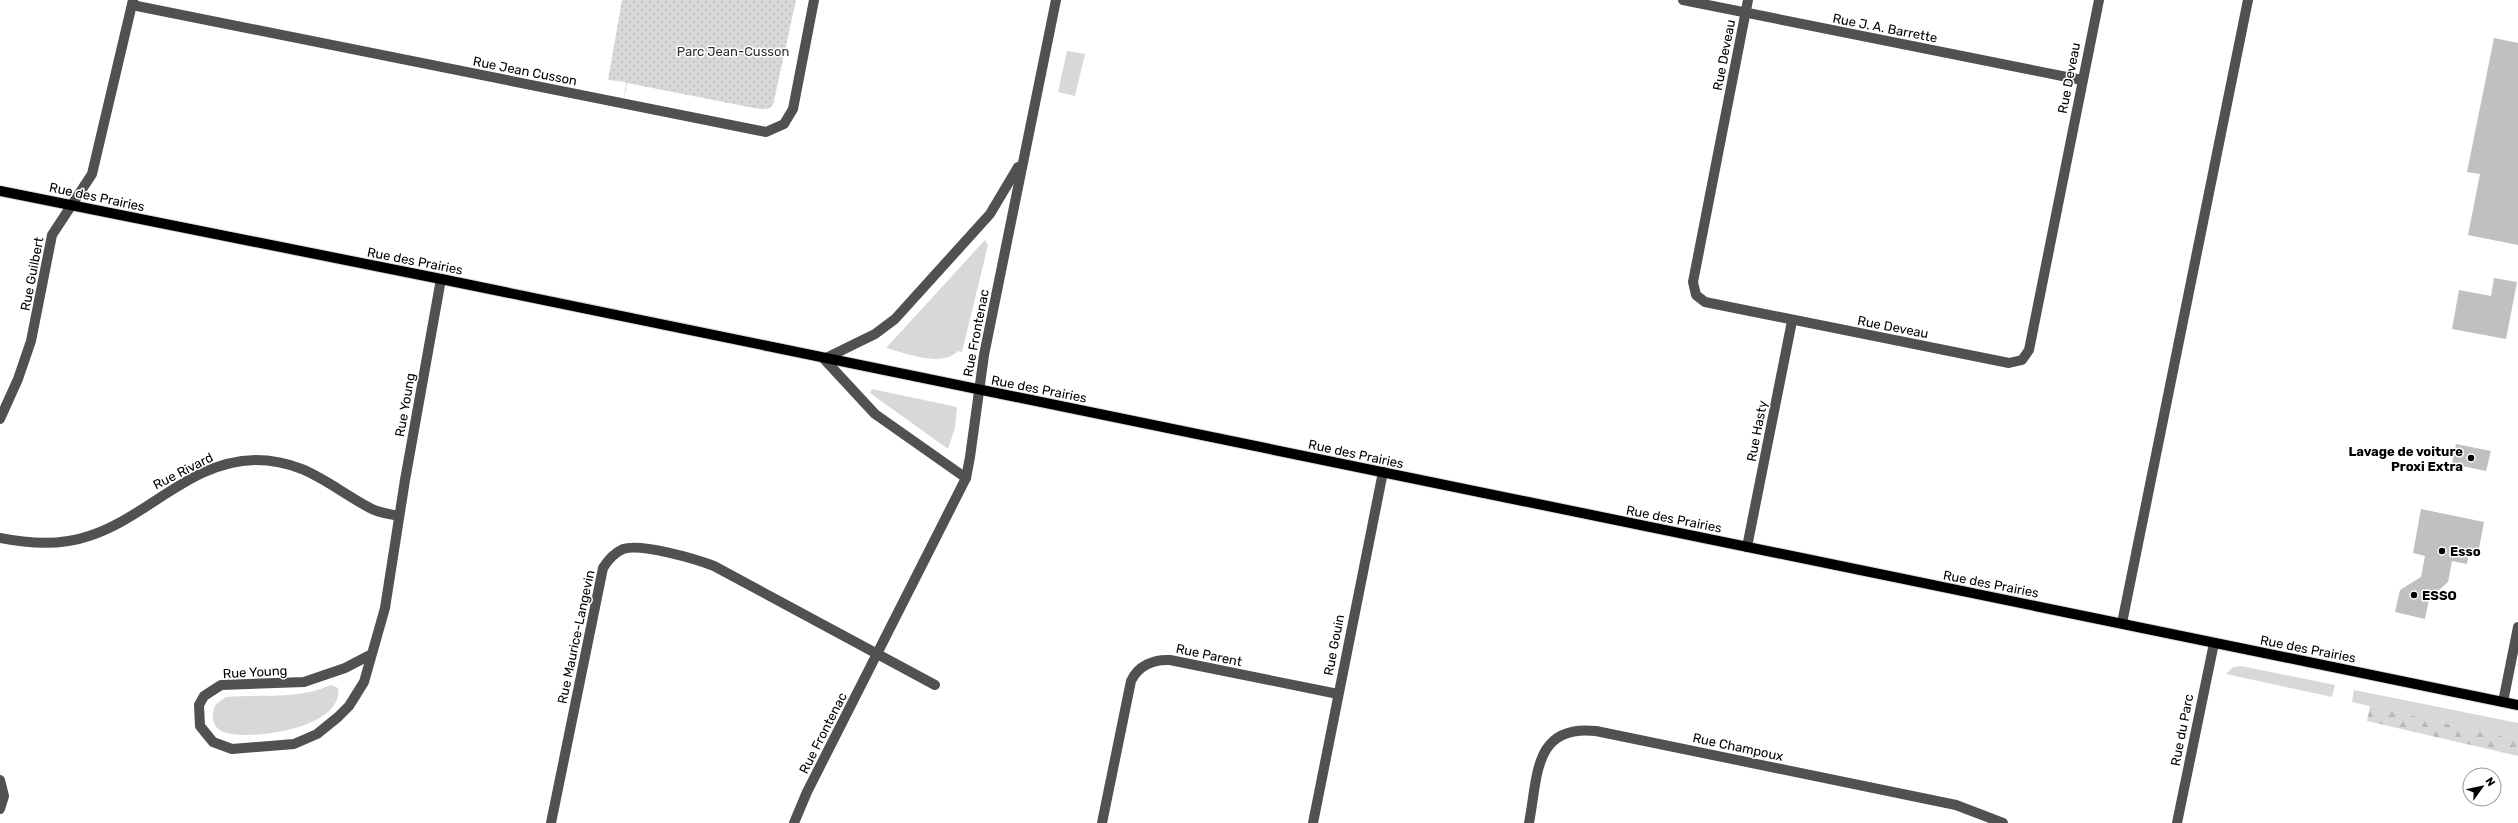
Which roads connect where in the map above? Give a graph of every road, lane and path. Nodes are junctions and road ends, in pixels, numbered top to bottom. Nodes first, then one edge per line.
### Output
1 (814, 0) edge
2 (1056, 0) edge
3 (1683, 0) edge
4 (1748, 0) edge
5 (2099, 0) edge
6 (2248, 0) edge
7 (132, 2) edge
8 (1745, 12) junction
9 (2082, 80) junction
10 (1024, 154) junction
11 (0, 191) edge
12 (72, 205) junction
13 (441, 279) junction
14 (1792, 321) junction
15 (824, 359) junction
16 (979, 390) junction
17 (0, 419) edge
18 (1382, 472) junction
19 (966, 478) junction
20 (399, 516) junction
21 (0, 538) edge
22 (1747, 547) junction
23 (2122, 623) junction
24 (2518, 627) edge
25 (2214, 643) junction
26 (372, 654) junction
27 (876, 655) junction
28 (935, 685) dead end
29 (1338, 694) junction
30 (2503, 702) junction
31 (2518, 705) edge
32 (0, 780) edge
33 (0, 809) edge
34 (551, 823) edge
35 (794, 823) edge
36 (1102, 823) edge
37 (1312, 823) edge
38 (1529, 823) edge
39 (2004, 823) edge
40 (2177, 823) edge

1 - 7 street, Rue Jean Cusson
2 - 10 street, Rue Frontenac
3 - 8 street, Rue J. A. Barrette
4 - 8 street, Rue Deveau
5 - 9 street, Rue Deveau
6 - 23 street
7 - 12 street, Rue Guilbert
8 - 9 street, Rue J. A. Barrette
8 - 14 street, Rue Deveau
9 - 14 street, Rue Deveau
10 - 15 street
10 - 16 street, Rue Frontenac
11 - 12 main road, Rue des Prairies
12 - 13 main road, Rue des Prairies
12 - 17 street, Rue Guilbert
13 - 15 main road, Rue des Prairies
13 - 20 street, Rue Young
14 - 22 street, Rue Hasty
15 - 16 main road, Rue des Prairies
15 - 19 street
16 - 18 main road, Rue des Prairies
16 - 19 street, Rue Frontenac
18 - 22 main road, Rue des Prairies
18 - 29 street, Rue Gouin
19 - 27 street, Rue Frontenac
20 - 21 street, Rue Rivard
20 - 26 street, Rue Young
22 - 23 main road, Rue des Prairies
23 - 25 main road, Rue des Prairies
24 - 30 street
25 - 30 main road, Rue des Prairies
25 - 40 street, Rue du Parc
26 - 26 street, Rue Young
27 - 28 street
27 - 34 street, Rue Maurice-Langevin
27 - 35 street, Rue Frontenac
29 - 36 street, Rue Parent
29 - 37 street, Rue Gouin
30 - 31 main road, Rue des Prairies
32 - 33 street
38 - 39 street, Rue Champoux

